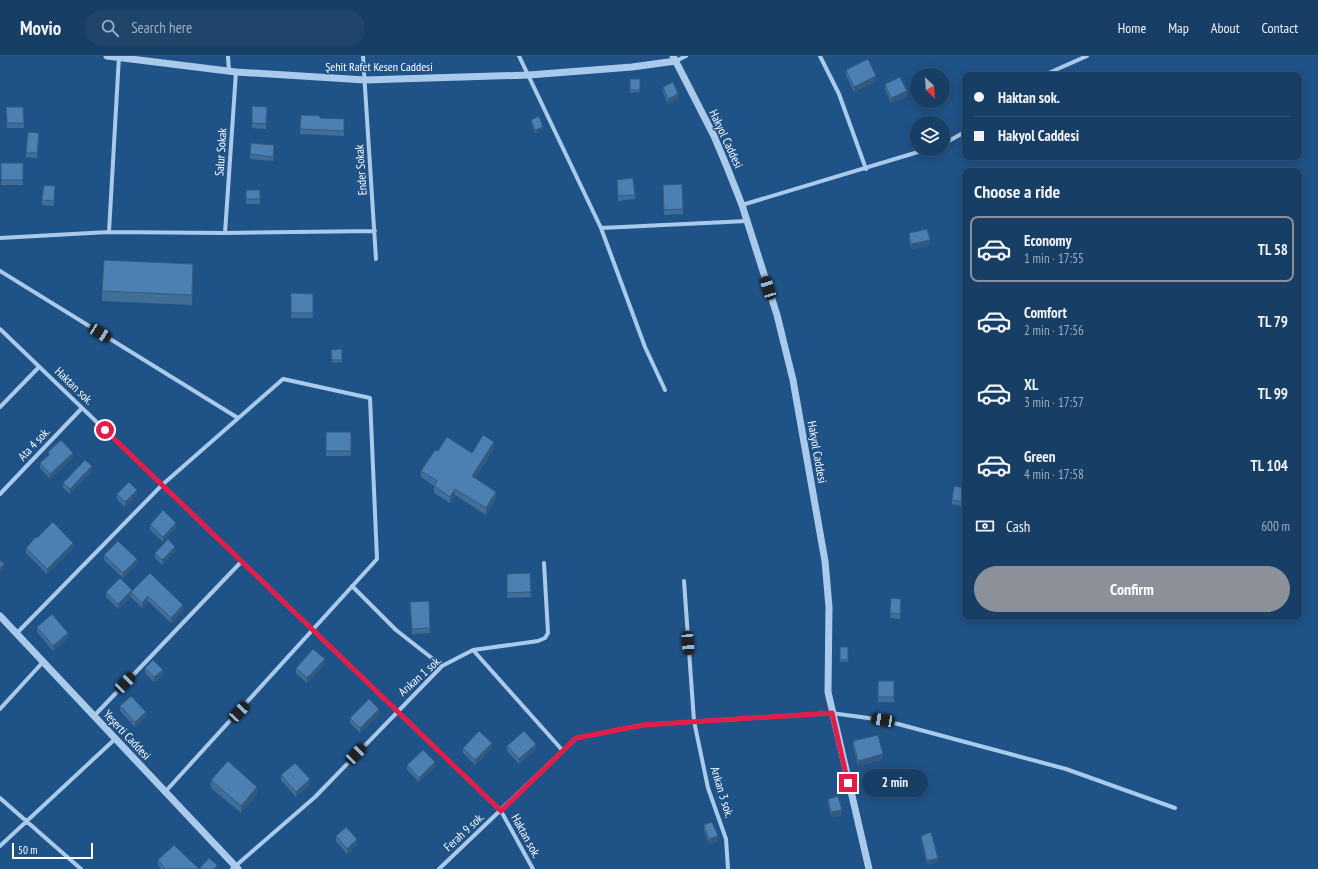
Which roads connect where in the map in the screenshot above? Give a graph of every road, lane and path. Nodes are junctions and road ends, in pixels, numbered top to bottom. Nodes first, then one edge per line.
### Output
1 (107, 56) edge
2 (228, 56) edge
3 (363, 56) edge
4 (520, 56) edge
5 (686, 56) edge
6 (820, 56) edge
7 (1088, 56) edge
8 (119, 57) edge
9 (674, 58) edge
10 (229, 71) junction
11 (236, 72) junction
12 (1051, 72) edge
13 (529, 75) junction
14 (365, 80) junction
15 (962, 134) edge
16 (950, 140) edge
17 (910, 155) edge
18 (866, 169) junction
19 (742, 205) junction
20 (747, 221) junction
21 (601, 228) junction
22 (375, 231) junction
23 (109, 232) junction
24 (225, 233) junction
25 (0, 238) edge
26 (376, 259) dead end
27 (0, 270) edge
28 (0, 330) edge
29 (39, 367) junction
30 (665, 390) dead end
31 (0, 407) edge
32 (82, 408) junction
33 (238, 418) junction
34 (162, 485) junction
35 (0, 494) edge
36 (241, 562) junction
37 (544, 563) dead end
38 (684, 581) dead end
39 (352, 586) junction
40 (0, 616) edge
41 (313, 631) junction
42 (16, 634) junction
43 (473, 650) junction
44 (43, 662) junction
45 (442, 666) junction
46 (0, 709) edge
47 (397, 711) junction
48 (832, 713) junction
49 (94, 716) junction
50 (694, 721) junction
51 (115, 739) junction
52 (563, 751) junction
53 (165, 792) junction
54 (0, 798) edge
55 (1175, 808) dead end
56 (501, 811) junction
57 (27, 822) junction
58 (0, 846) edge
59 (235, 868) edge
60 (81, 869) edge
61 (439, 869) edge
62 (533, 869) edge
63 (728, 869) edge
64 (869, 869) edge

1 - 8 street, Şehit Rafet Kesen Caddesi
2 - 10 street
3 - 14 street, Ender Sokak
4 - 13 street
5 - 9 street
6 - 18 street
7 - 12 street
8 - 10 street, Şehit Rafet Kesen Caddesi
8 - 23 street
9 - 13 street, Şehit Rafet Kesen Caddesi
9 - 19 street, Hakyol Caddesi
10 - 11 street, Şehit Rafet Kesen Caddesi
11 - 14 street, Şehit Rafet Kesen Caddesi
11 - 24 street, Salur Sokak
13 - 14 street, Şehit Rafet Kesen Caddesi
13 - 21 street
14 - 22 street, Ender Sokak
15 - 16 street
17 - 18 street
18 - 19 street
19 - 20 street, Hakyol Caddesi
20 - 21 street
20 - 48 street, Hakyol Caddesi
21 - 30 street
22 - 24 street
22 - 26 street, Ender Sokak
23 - 24 street
23 - 25 street
27 - 33 street
28 - 29 street, Haktan sok.
29 - 31 street
29 - 32 street, Haktan sok.
32 - 34 street, Haktan sok.
32 - 35 street, Ata 4 sok.
33 - 34 street
33 - 39 street
34 - 36 street, Haktan sok.
34 - 42 street
36 - 41 street, Haktan sok.
36 - 49 street
37 - 43 street, Arıkan 1 sok.
38 - 50 street, Arıkan 3 sok.
39 - 41 street
39 - 45 street
40 - 42 street, Yeşerti Caddesi
41 - 47 street, Haktan sok.
41 - 53 street
42 - 44 street, Yeşerti Caddesi
43 - 45 street, Arıkan 1 sok.
43 - 52 street
44 - 46 street
44 - 49 street, Yeşerti Caddesi
45 - 47 street, Arıkan 1 sok.
47 - 56 street, Haktan sok.
47 - 59 street, Arıkan 1 sok.
48 - 50 street, Ferah 9 sok.
48 - 55 street, Ferah 9 sok.
48 - 64 street, Hakyol Caddesi
49 - 51 street, Yeşerti Caddesi
50 - 52 street, Ferah 9 sok.
50 - 63 street, Arıkan 3 sok.
51 - 53 street, Yeşerti Caddesi
51 - 57 street
52 - 56 street, Ferah 9 sok.
53 - 59 street, Yeşerti Caddesi
54 - 57 street
56 - 61 street, Ferah 9 sok.
56 - 62 street, Haktan sok.
57 - 58 street
57 - 60 street

